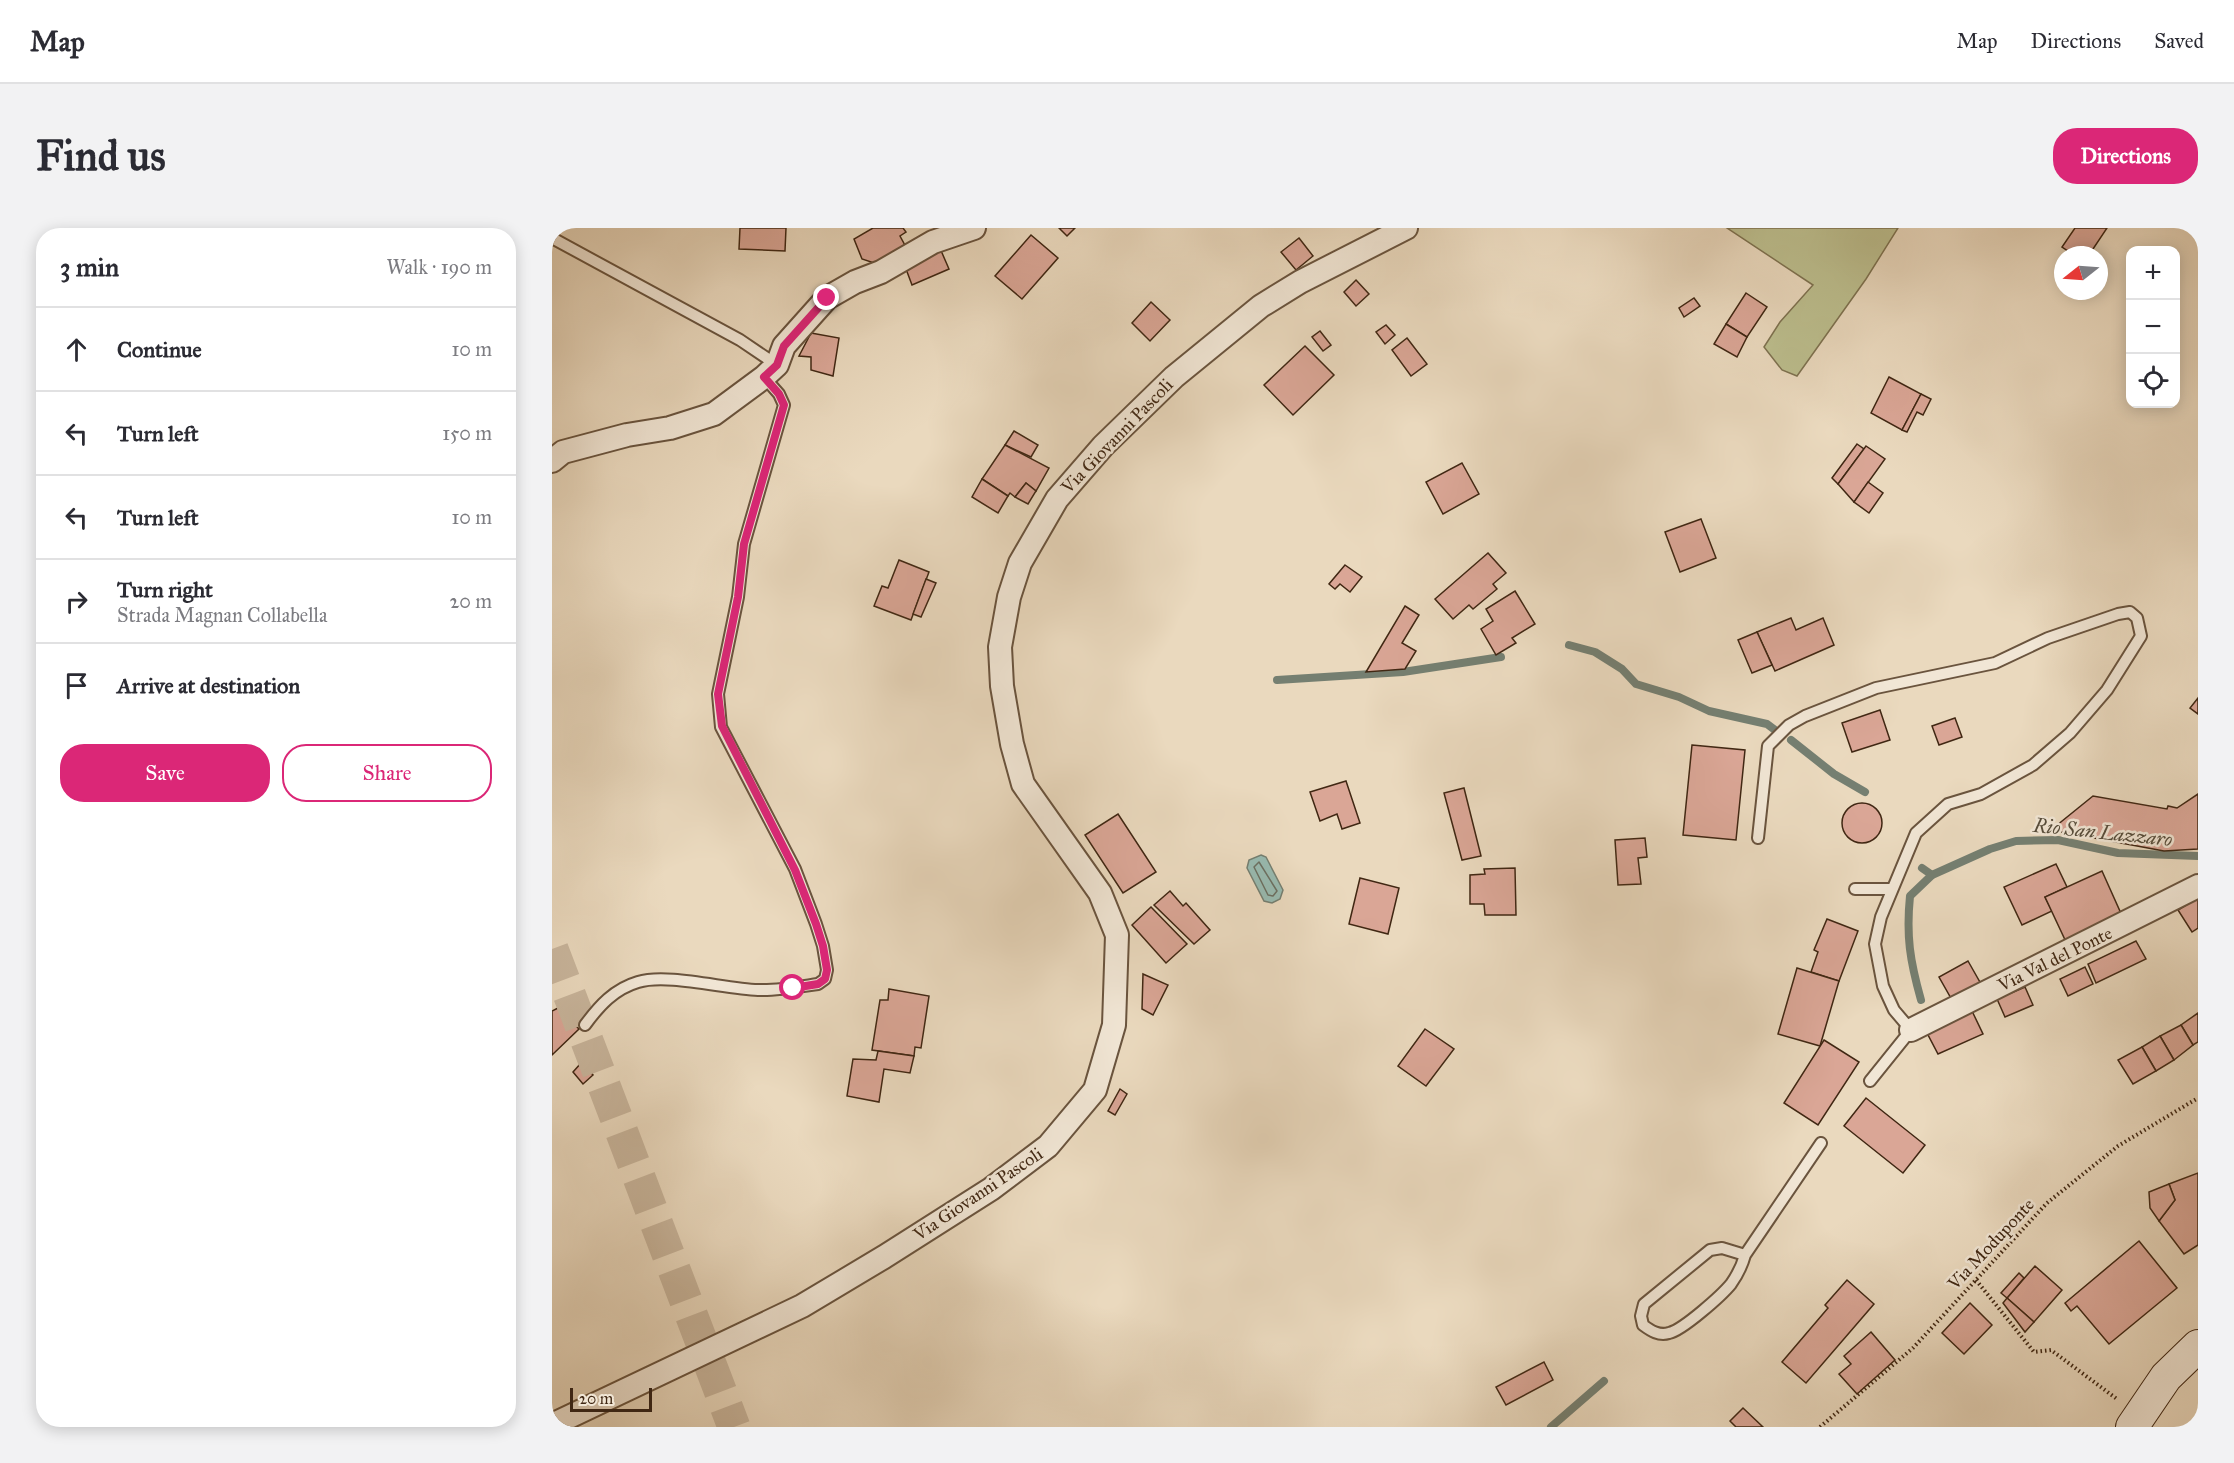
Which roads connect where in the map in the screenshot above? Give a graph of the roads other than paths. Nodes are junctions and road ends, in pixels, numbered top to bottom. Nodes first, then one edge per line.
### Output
1 (974, 228) edge
2 (1406, 228) edge
3 (552, 238) edge
4 (770, 371) junction
5 (552, 461) edge
6 (1758, 838) dead end
7 (2198, 886) edge
8 (1855, 889) dead end
9 (1892, 889) junction
10 (585, 1025) dead end
11 (1911, 1030) junction
12 (1870, 1081) dead end
13 (1821, 1143) dead end
14 (1745, 1255) junction
15 (2198, 1346) edge
16 (2136, 1421) edge
17 (552, 1425) edge

1 - 4 street
2 - 17 street, Via Giovanni Pascoli
3 - 4 lane
4 - 5 street
4 - 10 lane
6 - 9 lane
7 - 11 street, Via Val del Ponte
8 - 9 lane
9 - 11 lane
11 - 12 lane
13 - 14 lane
14 - 14 lane
15 - 16 main road

